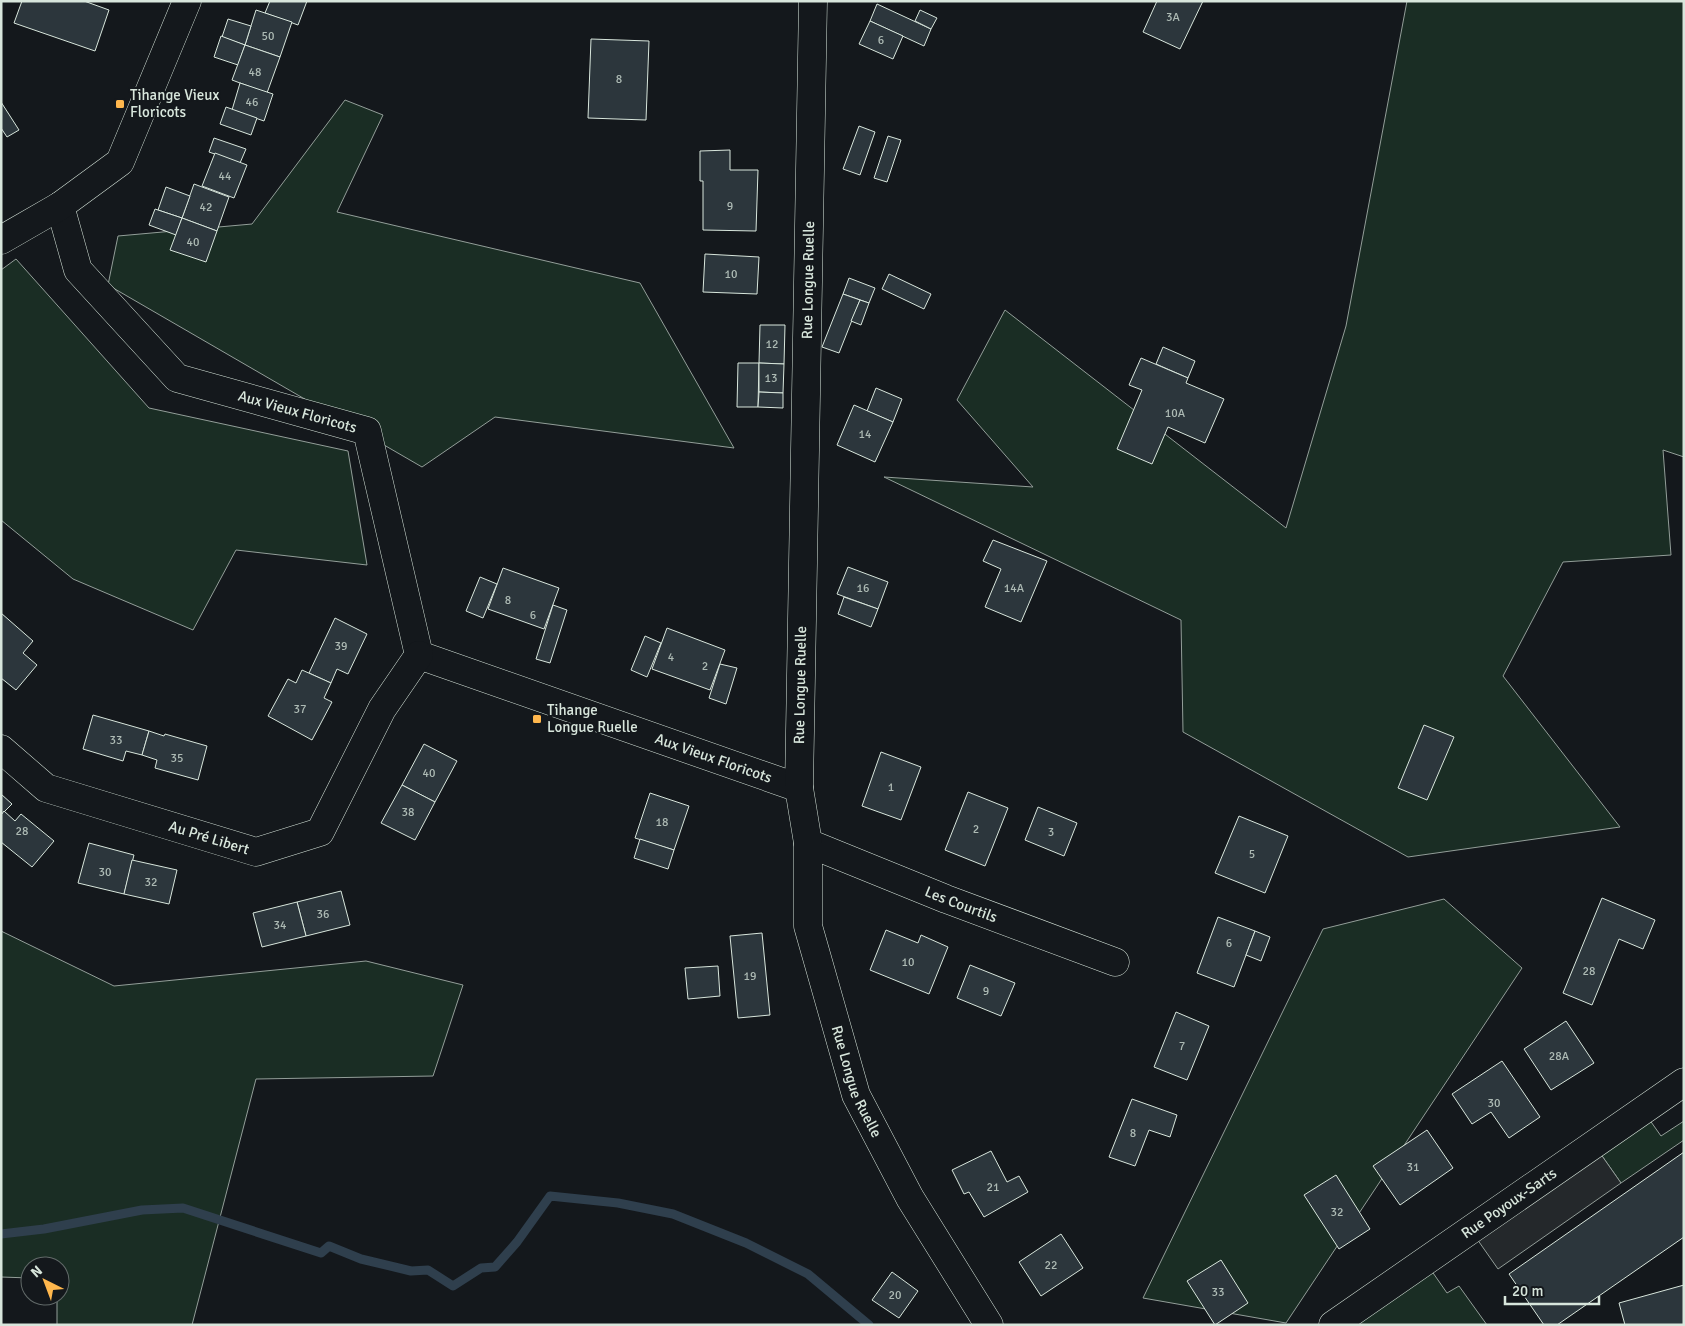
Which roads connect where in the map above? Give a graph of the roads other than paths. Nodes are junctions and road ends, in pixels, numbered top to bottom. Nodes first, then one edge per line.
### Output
1 (187, 1) edge
2 (813, 1) edge
3 (60, 206) junction
4 (1, 240) edge
5 (419, 655) junction
6 (1, 749) edge
7 (798, 788) junction
8 (808, 843) junction
9 (1115, 962) dead end
10 (1684, 1082) edge
11 (989, 1325) edge
12 (1333, 1325) edge

1 - 3 street
2 - 7 street, Rue Longue Ruelle
3 - 4 street
3 - 5 street, Aux Vieux Floricots
5 - 6 street, Au Pré Libert
5 - 7 street, Aux Vieux Floricots
7 - 8 street, Rue Longue Ruelle
8 - 9 street, Les Courtils
8 - 11 street, Rue Longue Ruelle
10 - 12 street, Rue Poyoux-Sarts

